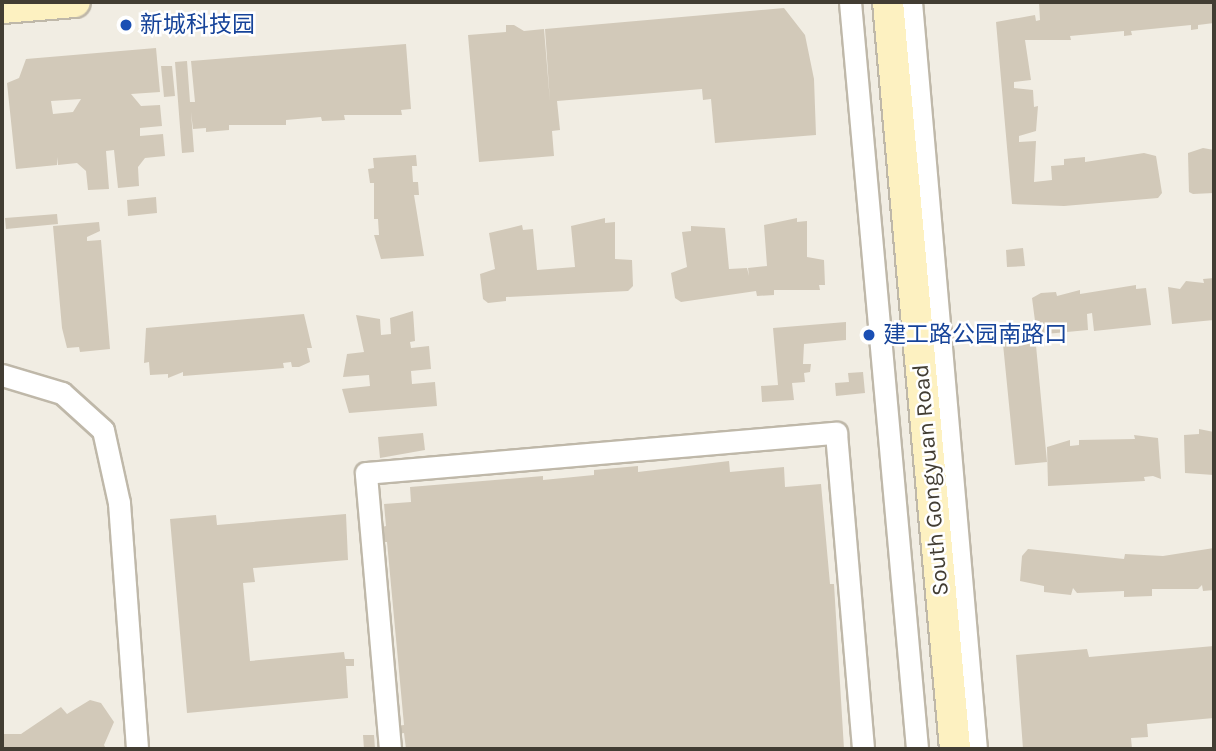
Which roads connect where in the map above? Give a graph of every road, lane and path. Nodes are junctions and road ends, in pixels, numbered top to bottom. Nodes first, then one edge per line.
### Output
1 (75, 2) edge
2 (850, 2) edge
3 (873, 2) edge
4 (888, 2) edge
5 (911, 2) edge
6 (2, 8) edge
7 (2, 375) edge
8 (137, 749) edge
9 (390, 749) edge
10 (863, 749) edge
11 (917, 749) edge
12 (938, 749) edge
13 (955, 749) edge
14 (976, 749) edge

1 - 6 main road
2 - 11 street
3 - 12 main road, South Gongyuan Road
4 - 13 main road, South Gongyuan Road
5 - 14 street
7 - 8 street
9 - 10 street

